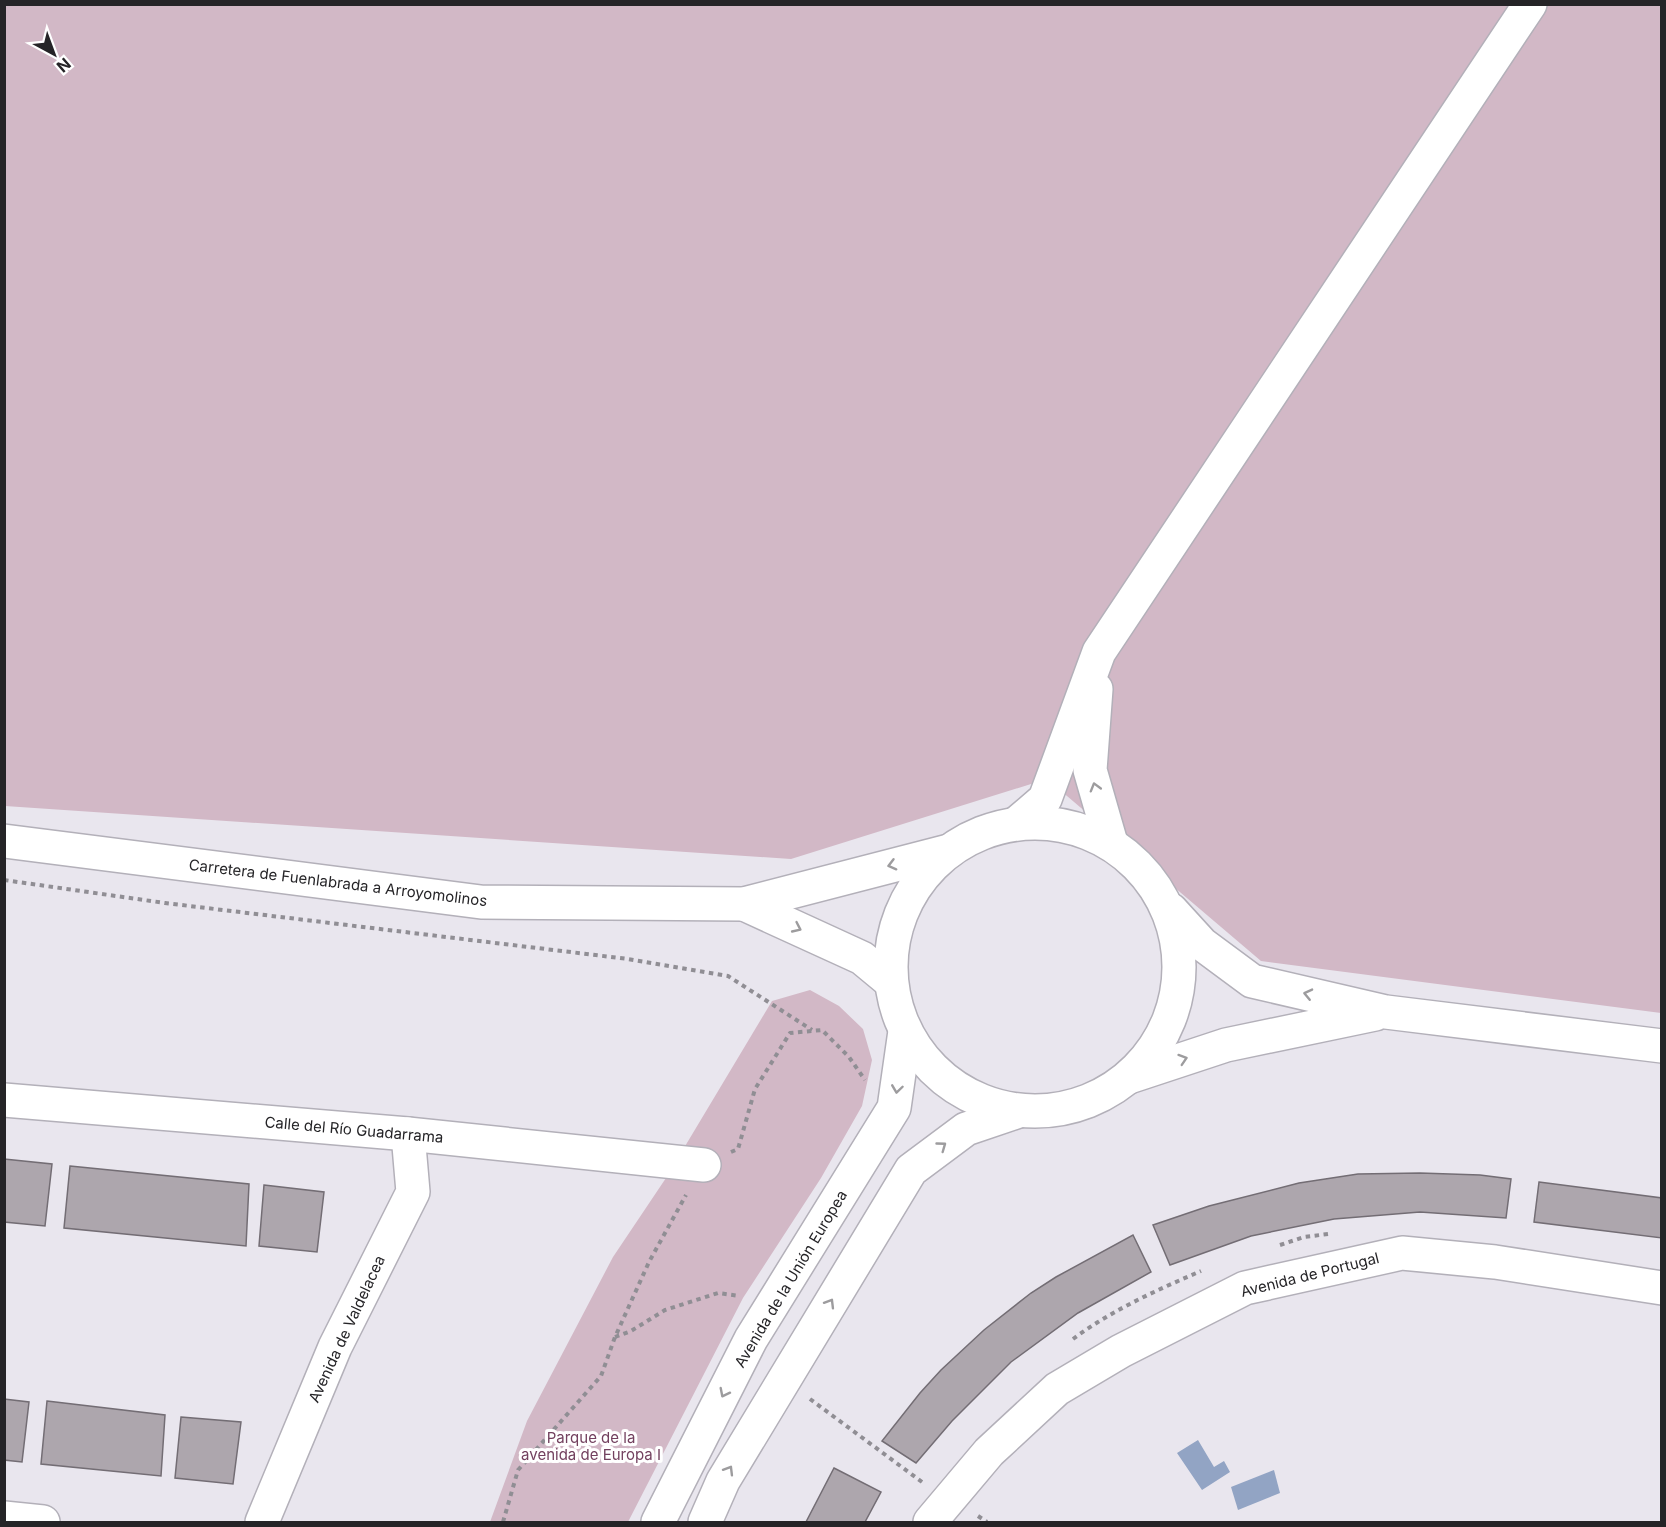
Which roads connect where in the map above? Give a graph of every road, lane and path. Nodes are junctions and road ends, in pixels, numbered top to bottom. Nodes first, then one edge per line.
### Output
1 (1530, 4) edge
2 (1099, 652) junction
3 (1017, 823) junction
4 (4, 841) edge
5 (1111, 843) junction
6 (949, 850) junction
7 (4, 880) edge
8 (744, 904) junction
9 (1166, 904) junction
10 (891, 982) junction
11 (1386, 1012) junction
12 (813, 1030) junction
13 (905, 1031) junction
14 (1662, 1046) edge
15 (1128, 1078) junction
16 (866, 1082) dead end
17 (4, 1100) edge
18 (1019, 1111) junction
19 (408, 1134) junction
20 (704, 1165) junction
21 (1662, 1288) edge
22 (749, 1297) dead end
23 (615, 1337) junction
24 (972, 1512) dead end
25 (4, 1518) edge
26 (43, 1522) edge
27 (262, 1522) edge
28 (503, 1522) edge
29 (658, 1522) edge
30 (705, 1522) edge
31 (930, 1522) edge
32 (987, 1522) edge

1 - 2 main road
2 - 3 main road
5 -> 2 main road
3 - 5 main road
3 - 6 main road
4 - 8 main road, Carretera de Fuenlabrada a Arroyomolinos
5 - 9 main road
6 -> 8 main road, Carretera de Fuenlabrada a Arroyomolinos
6 - 10 main road
7 - 12 path
8 -> 10 main road, Carretera de Fuenlabrada a Arroyomolinos
11 -> 9 main road
9 - 15 main road
10 - 13 main road
11 - 14 main road
15 -> 11 main road
12 - 16 path
12 - 20 path
13 - 18 main road
13 -> 29 main road, Avenida de la Unión Europea
15 - 18 main road
17 - 19 main road, Calle del Río Guadarrama
30 -> 18 main road
19 - 20 main road, Calle del Río Guadarrama
19 - 27 main road, Avenida de Valdelacea
20 - 23 path
21 - 31 main road, Avenida de Portugal
22 - 23 path
23 - 28 path
24 - 32 path
25 - 26 main road

